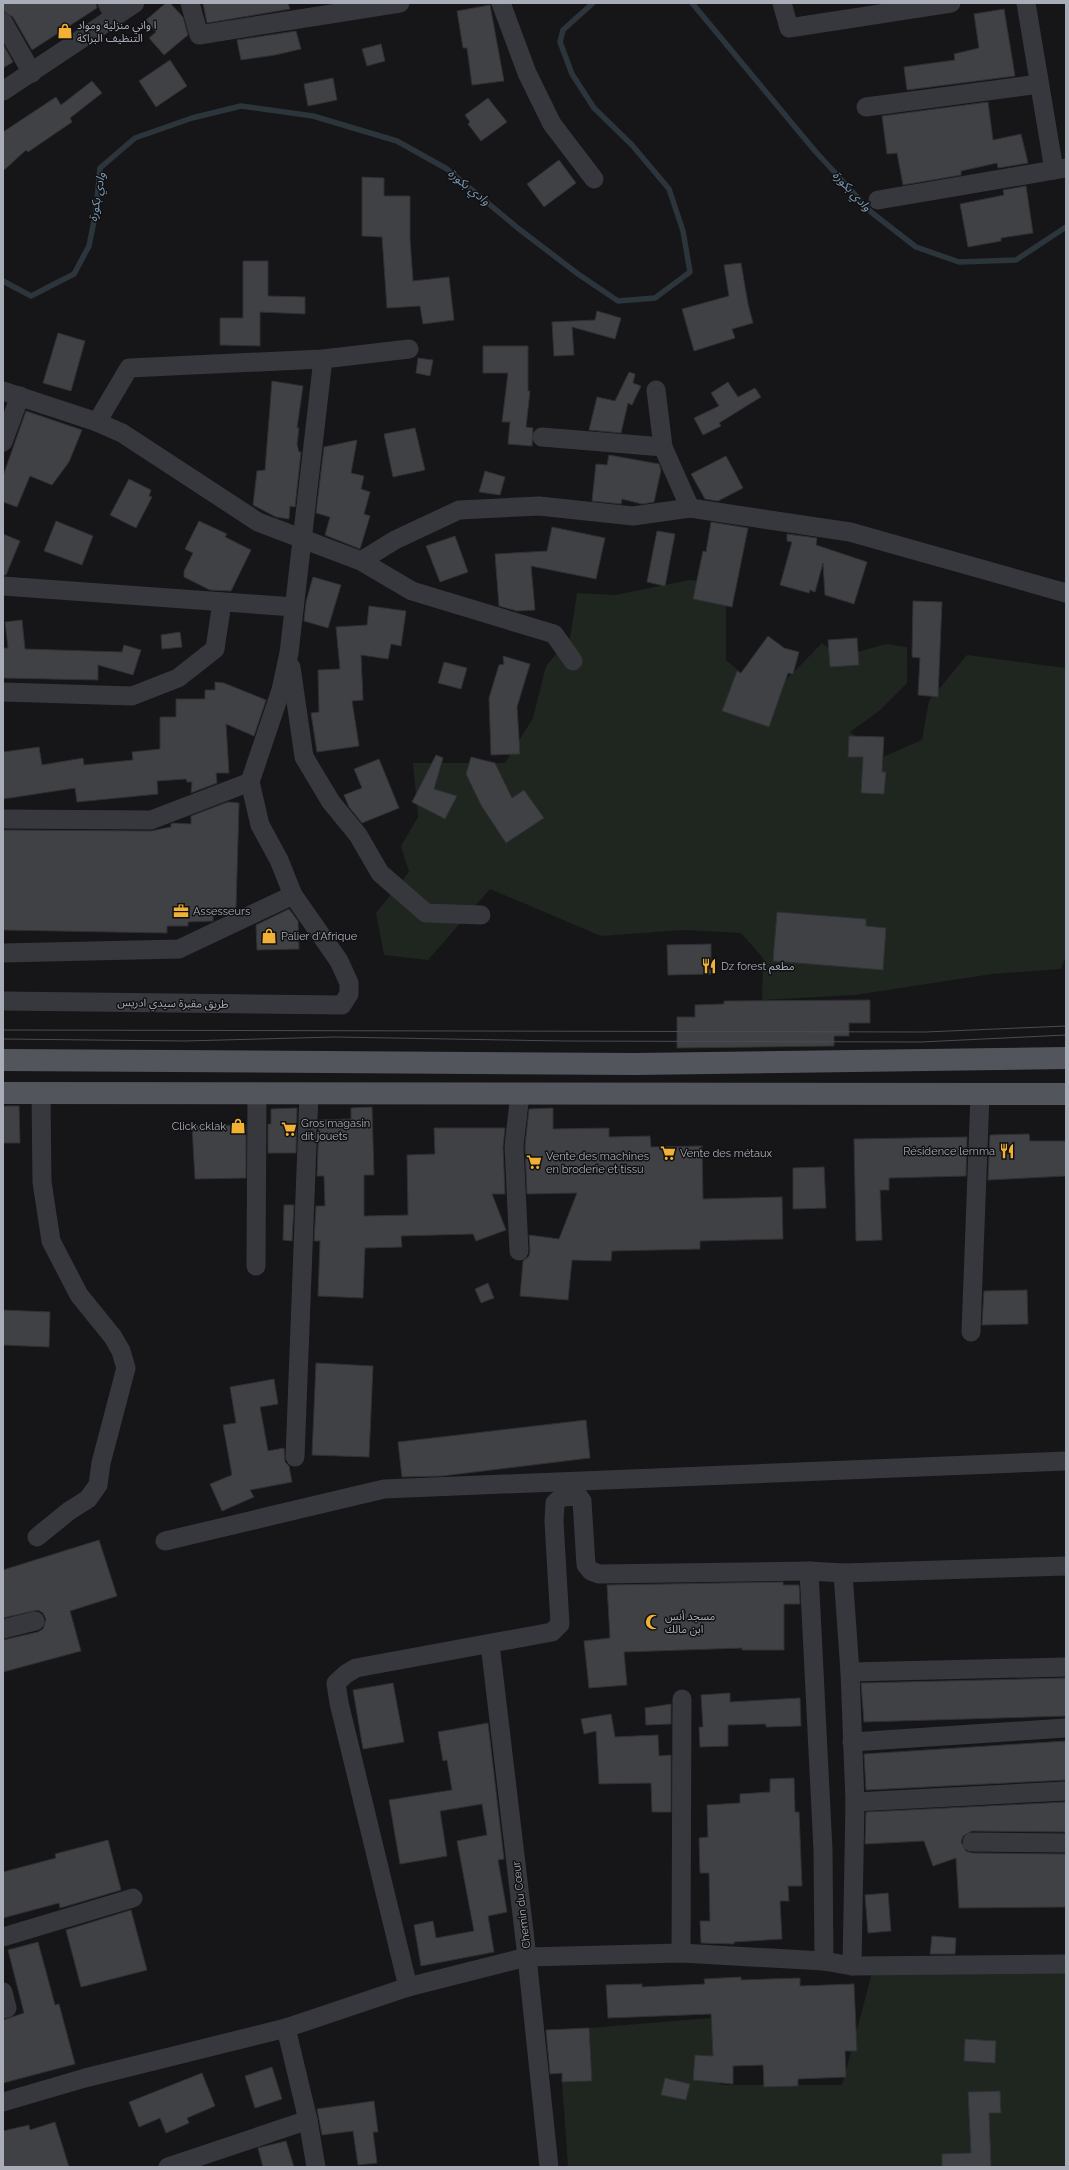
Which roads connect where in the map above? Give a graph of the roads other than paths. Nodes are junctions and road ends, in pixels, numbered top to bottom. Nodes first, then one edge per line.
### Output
1 (136, 3) edge
2 (190, 3) edge
3 (400, 3) edge
4 (501, 3) edge
5 (782, 3) edge
6 (951, 3) edge
7 (1026, 3) edge
8 (111, 10) edge
9 (3, 22) edge
10 (32, 73) junction
11 (1039, 84) junction
12 (3, 91) edge
13 (866, 107) dead end
14 (1060, 169) edge
15 (594, 179) dead end
16 (878, 200) dead end
17 (409, 349) dead end
18 (323, 359) junction
19 (656, 390) dead end
20 (11, 393) edge
21 (97, 422) junction
22 (542, 437) dead end
23 (3, 442) edge
24 (663, 447) junction
25 (690, 508) junction
26 (302, 540) junction
27 (360, 561) junction
28 (3, 586) edge
29 (1066, 592) edge
30 (222, 602) junction
31 (294, 607) junction
32 (289, 653) junction
33 (573, 661) dead end
34 (3, 692) edge
35 (250, 782) junction
36 (3, 819) edge
37 (293, 895) junction
38 (481, 915) dead end
39 (3, 953) edge
40 (3, 1001) edge
41 (1066, 1058) edge
42 (3, 1060) edge
43 (3, 1093) edge
44 (257, 1093) junction
45 (309, 1093) junction
46 (41, 1094) junction
47 (520, 1094) junction
48 (1066, 1094) edge
49 (980, 1095) junction
50 (519, 1251) dead end
51 (256, 1266) dead end
52 (970, 1332) dead end
53 (295, 1457) dead end
54 (1066, 1461) edge
55 (37, 1537) dead end
56 (165, 1541) dead end
57 (1066, 1566) edge
58 (809, 1571) junction
59 (843, 1573) junction
60 (35, 1621) dead end
61 (3, 1629) edge
62 (490, 1644) junction
63 (1066, 1667) edge
64 (850, 1672) junction
65 (682, 1699) dead end
66 (1066, 1728) edge
67 (852, 1742) junction
68 (1066, 1791) edge
69 (855, 1802) junction
70 (972, 1842) dead end
71 (1066, 1843) edge
72 (133, 1898) dead end
73 (3, 1937) edge
74 (681, 1954) junction
75 (527, 1956) junction
76 (824, 1961) junction
77 (1066, 1964) edge
78 (852, 1966) junction
79 (408, 1987) junction
80 (3, 1992) edge
81 (3, 2009) edge
82 (286, 2028) junction
83 (3, 2102) edge
84 (308, 2120) junction
85 (168, 2167) edge
86 (316, 2167) edge
87 (549, 2167) edge

1 - 8 street
2 - 3 street
4 - 15 street
5 - 6 street
7 - 11 street
8 - 10 street
9 - 10 street
10 - 12 street
11 - 13 street
11 - 14 street
14 - 16 street
17 - 18 street
18 - 21 street
18 - 26 street
19 - 24 street
20 - 21 street
20 - 23 street
21 - 26 street
22 - 24 street
24 - 25 street
25 - 27 street
25 - 29 street
26 - 27 street
26 - 31 street
27 - 33 street
28 - 30 street
30 - 31 street
30 - 34 street
31 - 32 street
32 - 35 street
32 - 38 street
35 - 36 street
35 - 37 street
37 - 39 street
37 - 40 street, طريق مقبرة سيدي ادريس
41 - 42 main road
43 - 46 main road
44 - 45 main road
44 - 46 main road
44 - 51 street
45 - 47 main road
45 - 53 street
46 - 55 street
47 - 49 main road
47 - 50 street
48 - 49 main road
49 - 52 street
54 - 56 street
57 - 59 street
58 - 59 street
58 - 62 street
58 - 76 street
59 - 64 street
60 - 61 street
62 - 75 street, Chemin du Cœur
62 - 79 street
63 - 64 street
64 - 67 street
65 - 74 street
66 - 67 street
67 - 69 street
68 - 69 street
69 - 78 street
70 - 71 street
72 - 73 street
74 - 75 street
74 - 76 street
75 - 79 street
75 - 87 street, Chemin du Cœur
76 - 78 street
77 - 78 street
79 - 82 street
80 - 81 street
82 - 83 street
82 - 84 street
84 - 85 street
84 - 86 street

